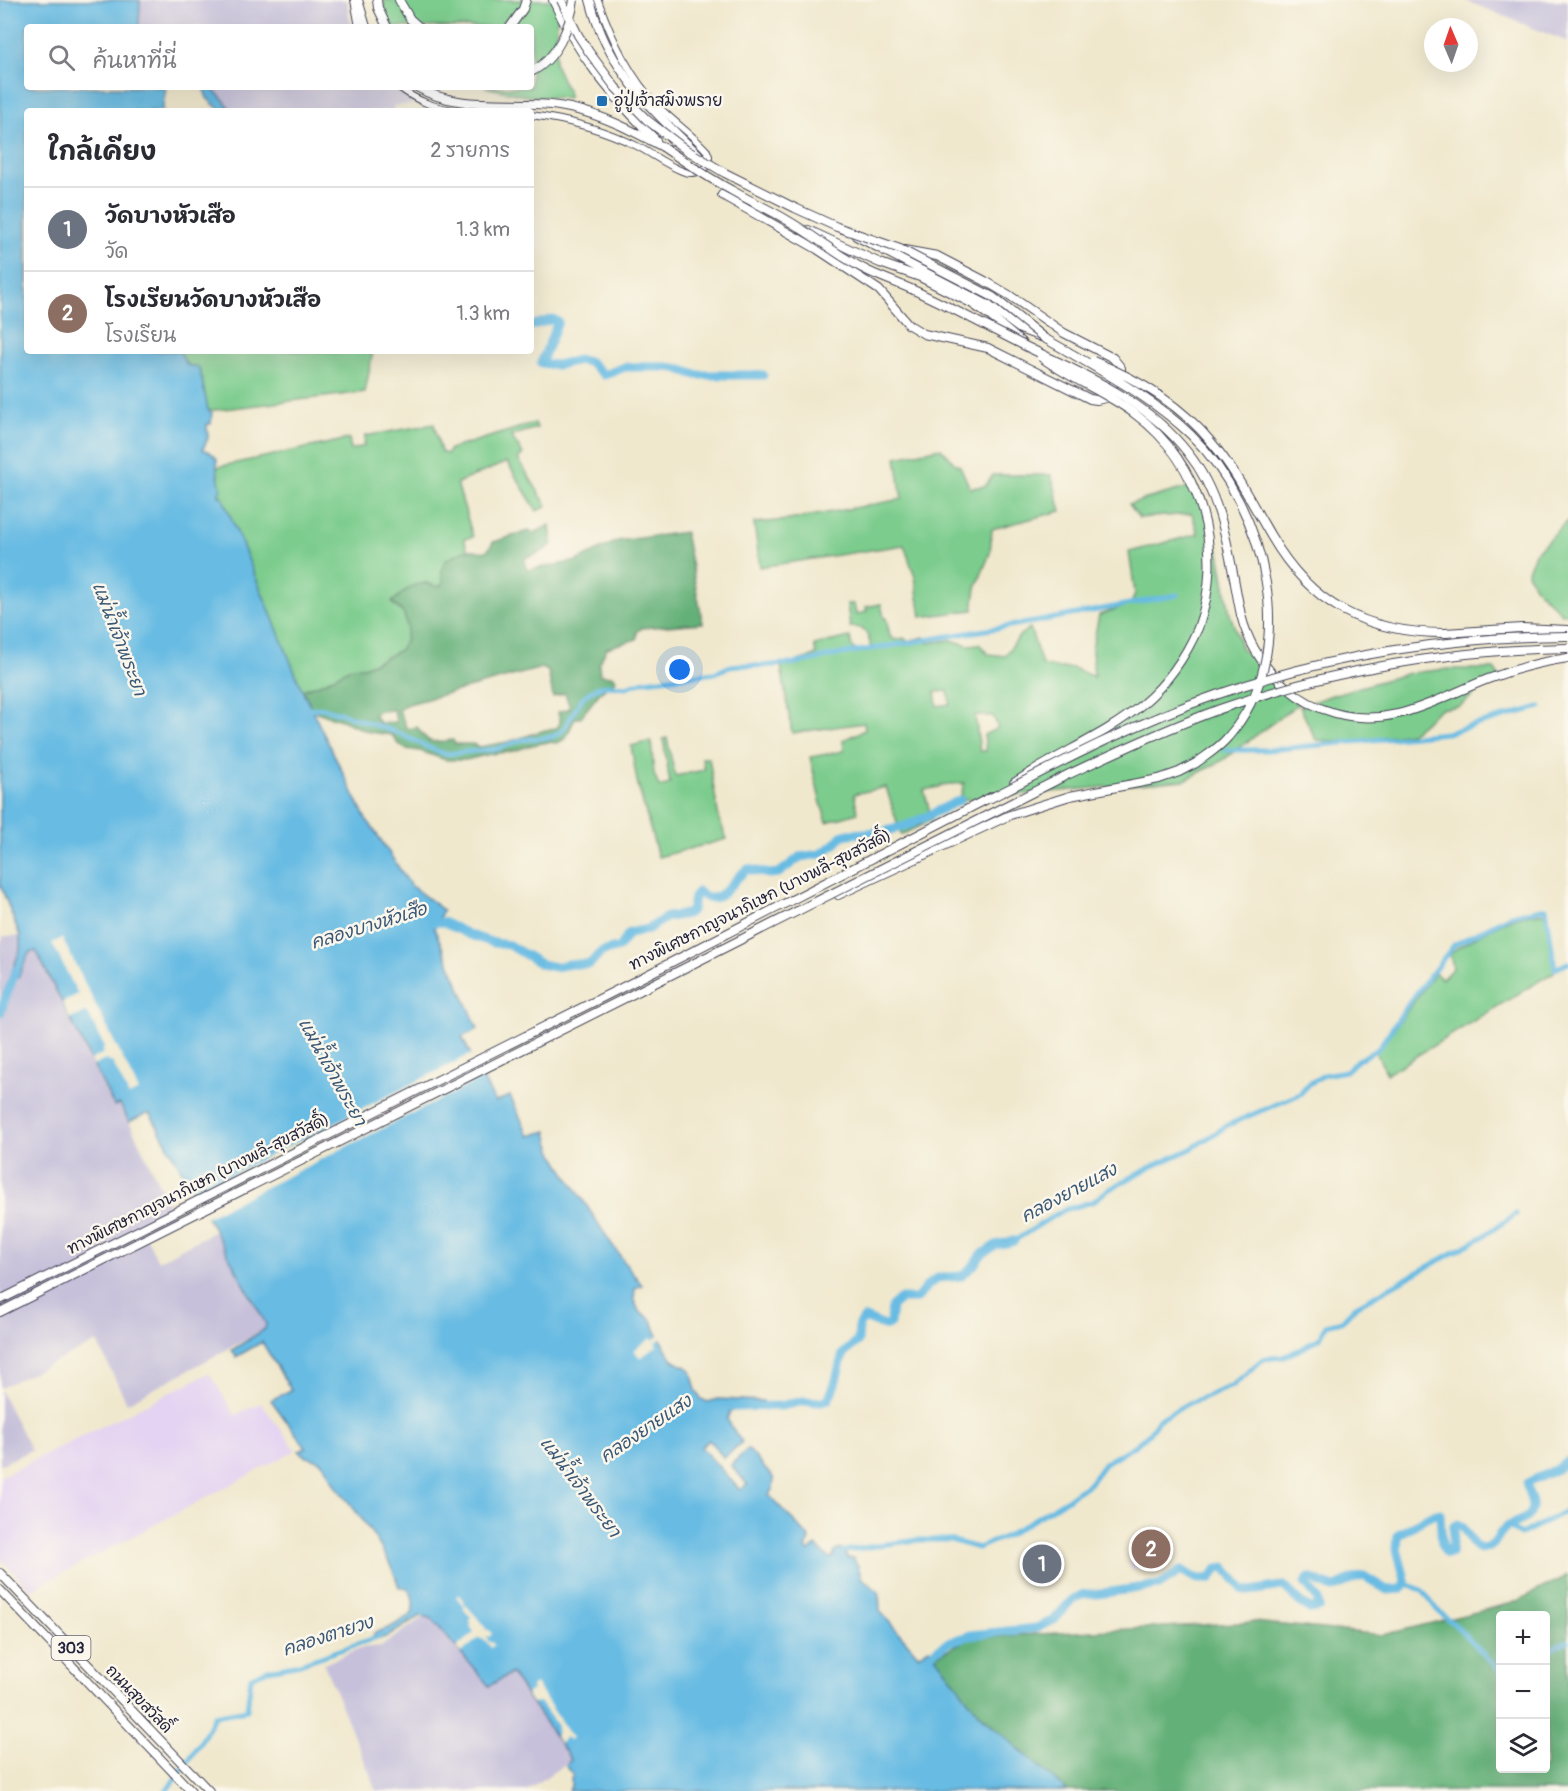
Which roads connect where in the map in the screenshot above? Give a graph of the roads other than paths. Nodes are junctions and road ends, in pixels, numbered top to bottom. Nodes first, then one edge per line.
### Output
1 (354, 0) edge
2 (358, 0) edge
3 (399, 0) edge
4 (526, 0) edge
5 (553, 0) edge
6 (561, 0) edge
7 (574, 0) edge
8 (590, 0) edge
9 (598, 0) edge
10 (378, 4) edge
11 (358, 24) edge
12 (365, 24) edge
13 (386, 24) edge
14 (416, 24) edge
15 (512, 24) edge
16 (534, 71) edge
17 (403, 90) edge
18 (421, 90) edge
19 (440, 108) edge
20 (534, 115) edge
21 (663, 147) junction
22 (705, 161) junction
23 (722, 195) dead end
24 (788, 220) junction
25 (837, 227) junction
26 (900, 249) junction
27 (1044, 338) junction
28 (1028, 348) junction
29 (1067, 351) junction
30 (1568, 630) edge
31 (1568, 636) edge
32 (1568, 648) edge
33 (1568, 658) edge
34 (989, 799) junction
35 (788, 916) junction
36 (0, 1300) edge
37 (0, 1312) edge
38 (0, 1573) edge
39 (0, 1590) edge
40 (142, 1722) junction
41 (133, 1731) junction
42 (191, 1791) edge
43 (208, 1791) edge

1 - 11 street
2 - 12 highway
3 - 14 main road
4 - 15 main road
5 - 21 highway, bridge
6 - 22 highway, bridge
7 - 16 main road, bridge
8 - 22 highway, bridge
9 - 20 street
10 - 13 main road
17 - 19 street
18 - 21 highway
21 - 24 highway, bridge
22 - 25 highway, bridge
23 - 26 highway, bridge
24 - 28 highway, bridge
24 - 28 highway, bridge
25 - 26 highway, bridge
25 - 27 highway, bridge
26 - 27 highway, bridge
27 - 29 highway
28 - 33 highway, bridge
28 - 34 highway, bridge
29 - 30 highway, bridge
29 - 35 highway, bridge
31 - 34 highway, ทางพิเศษกาญจนาภิเษก (บางพลี-สุขสวัสดิ์), bridge
32 - 35 highway, ทางพิเศษกาญจนาภิเษก (บางพลี-สุขสวัสดิ์), bridge
34 - 36 highway, ทางพิเศษกาญจนาภิเษก (บางพลี-สุขสวัสดิ์)
35 - 37 highway, ทางพิเศษกาญจนาภิเษก (บางพลี-สุขสวัสดิ์), bridge
38 - 40 main road, ถนนสุขสวัสดิ์ / 303
39 - 41 main road, ถนนสุขสวัสดิ์ / 303
40 - 41 main road
40 - 43 main road, ถนนสุขสวัสดิ์ / 303
41 - 42 main road, ถนนสุขสวัสดิ์ / 303

